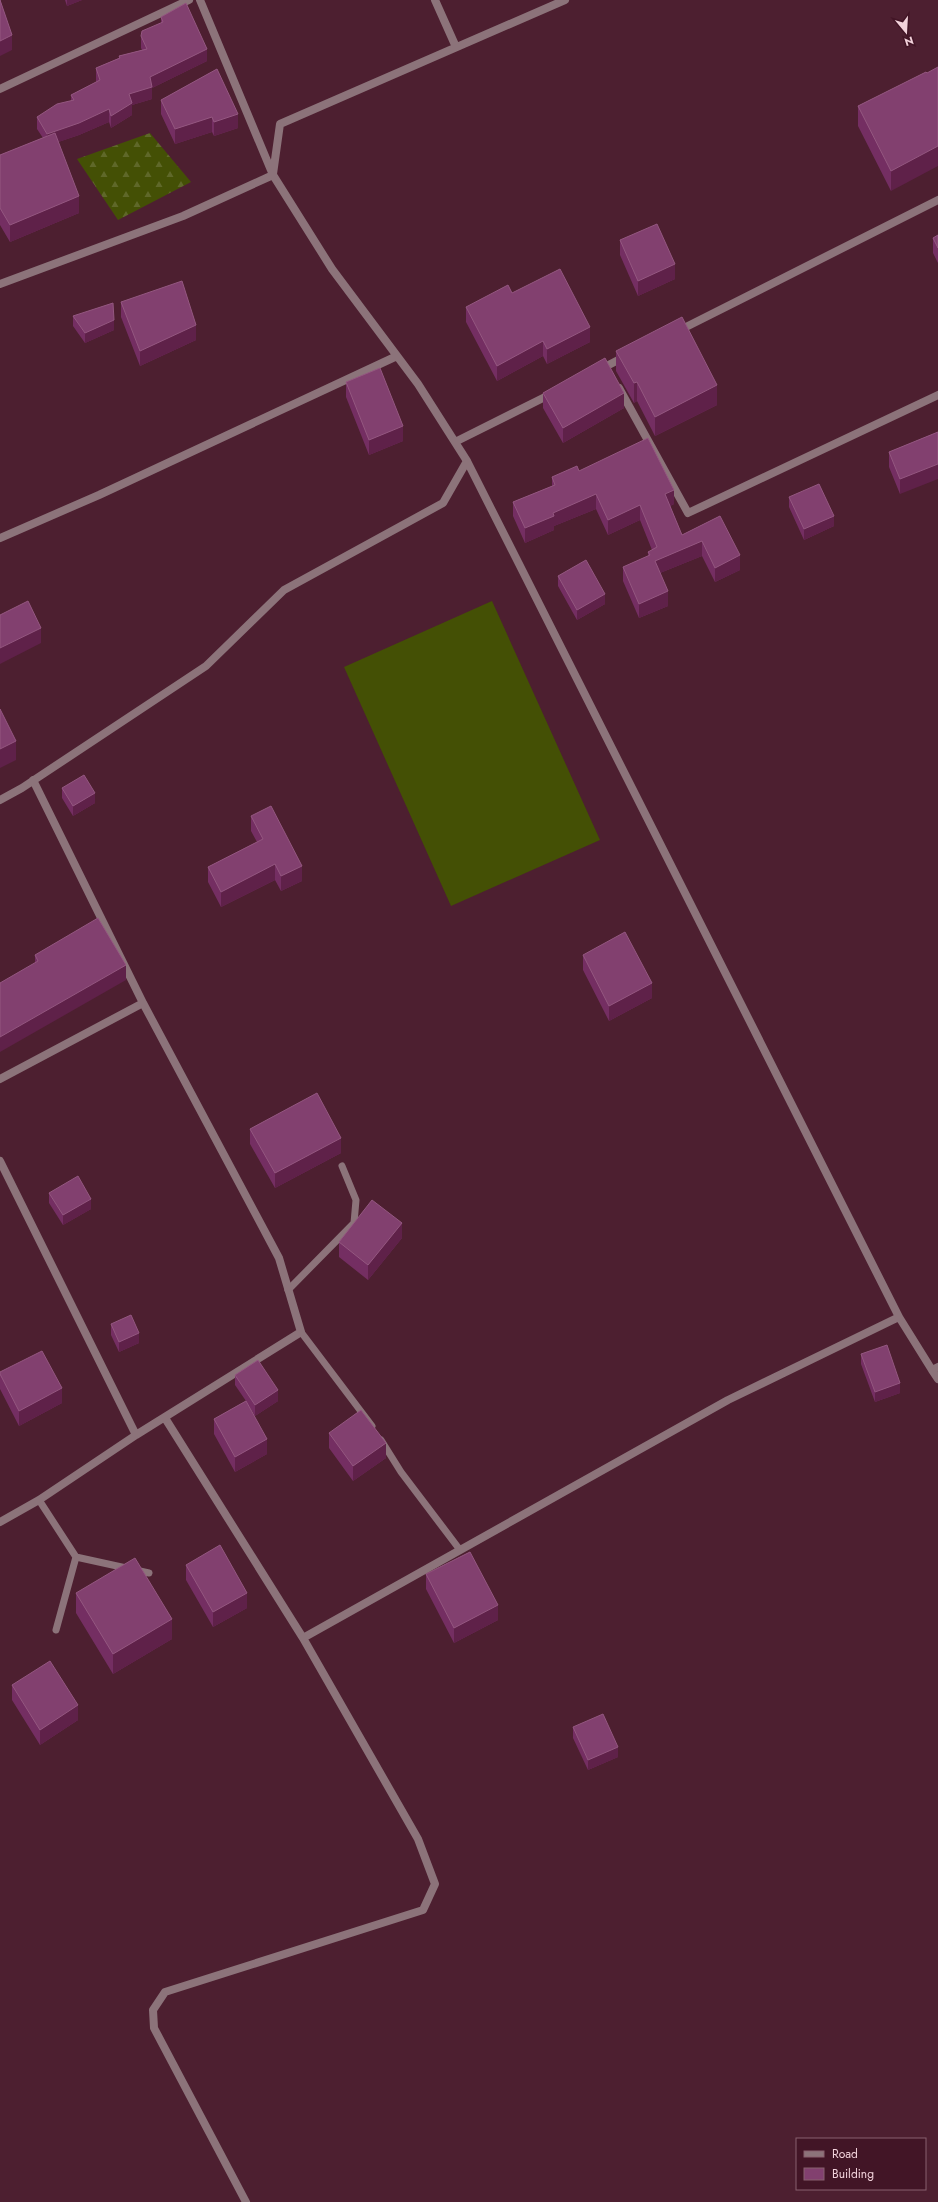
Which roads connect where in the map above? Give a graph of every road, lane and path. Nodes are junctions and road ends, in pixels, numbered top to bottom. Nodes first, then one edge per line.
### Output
1 (189, 0) edge
2 (200, 0) edge
3 (435, 0) edge
4 (565, 0) edge
5 (456, 48) junction
6 (0, 89) edge
7 (273, 175) junction
8 (938, 200) edge
9 (0, 284) edge
10 (670, 334) edge
11 (635, 352) edge
12 (397, 356) junction
13 (593, 373) edge
14 (611, 373) junction
15 (559, 390) edge
16 (938, 395) edge
17 (455, 442) junction
18 (467, 461) junction
19 (0, 538) edge
20 (33, 780) junction
21 (0, 800) edge
22 (143, 1003) junction
23 (0, 1078) edge
24 (0, 1161) edge
25 (342, 1166) dead end
26 (288, 1290) junction
27 (899, 1317) junction
28 (301, 1332) junction
29 (935, 1369) edge
30 (938, 1379) edge
31 (165, 1418) junction
32 (136, 1435) junction
33 (39, 1500) junction
34 (0, 1522) edge
35 (460, 1550) junction
36 (76, 1557) junction
37 (149, 1573) dead end
38 (56, 1630) dead end
39 (303, 1638) junction
40 (246, 2202) edge

1 - 6 street
2 - 7 street
3 - 5 street
4 - 5 street
5 - 7 street
7 - 9 street
7 - 12 street
8 - 10 street
11 - 14 street
12 - 17 street
12 - 19 street
13 - 14 street
14 - 16 street
15 - 17 street
17 - 18 street
18 - 20 street
18 - 27 street
20 - 21 street
20 - 22 street
22 - 23 street
22 - 26 street
24 - 32 street
25 - 26 lane
26 - 28 street
27 - 29 street
27 - 35 street
28 - 31 street
28 - 35 lane
29 - 30 street
31 - 32 street
31 - 39 street
32 - 33 street
33 - 34 street
33 - 36 lane
35 - 39 street
36 - 37 lane
36 - 38 lane
39 - 40 street

